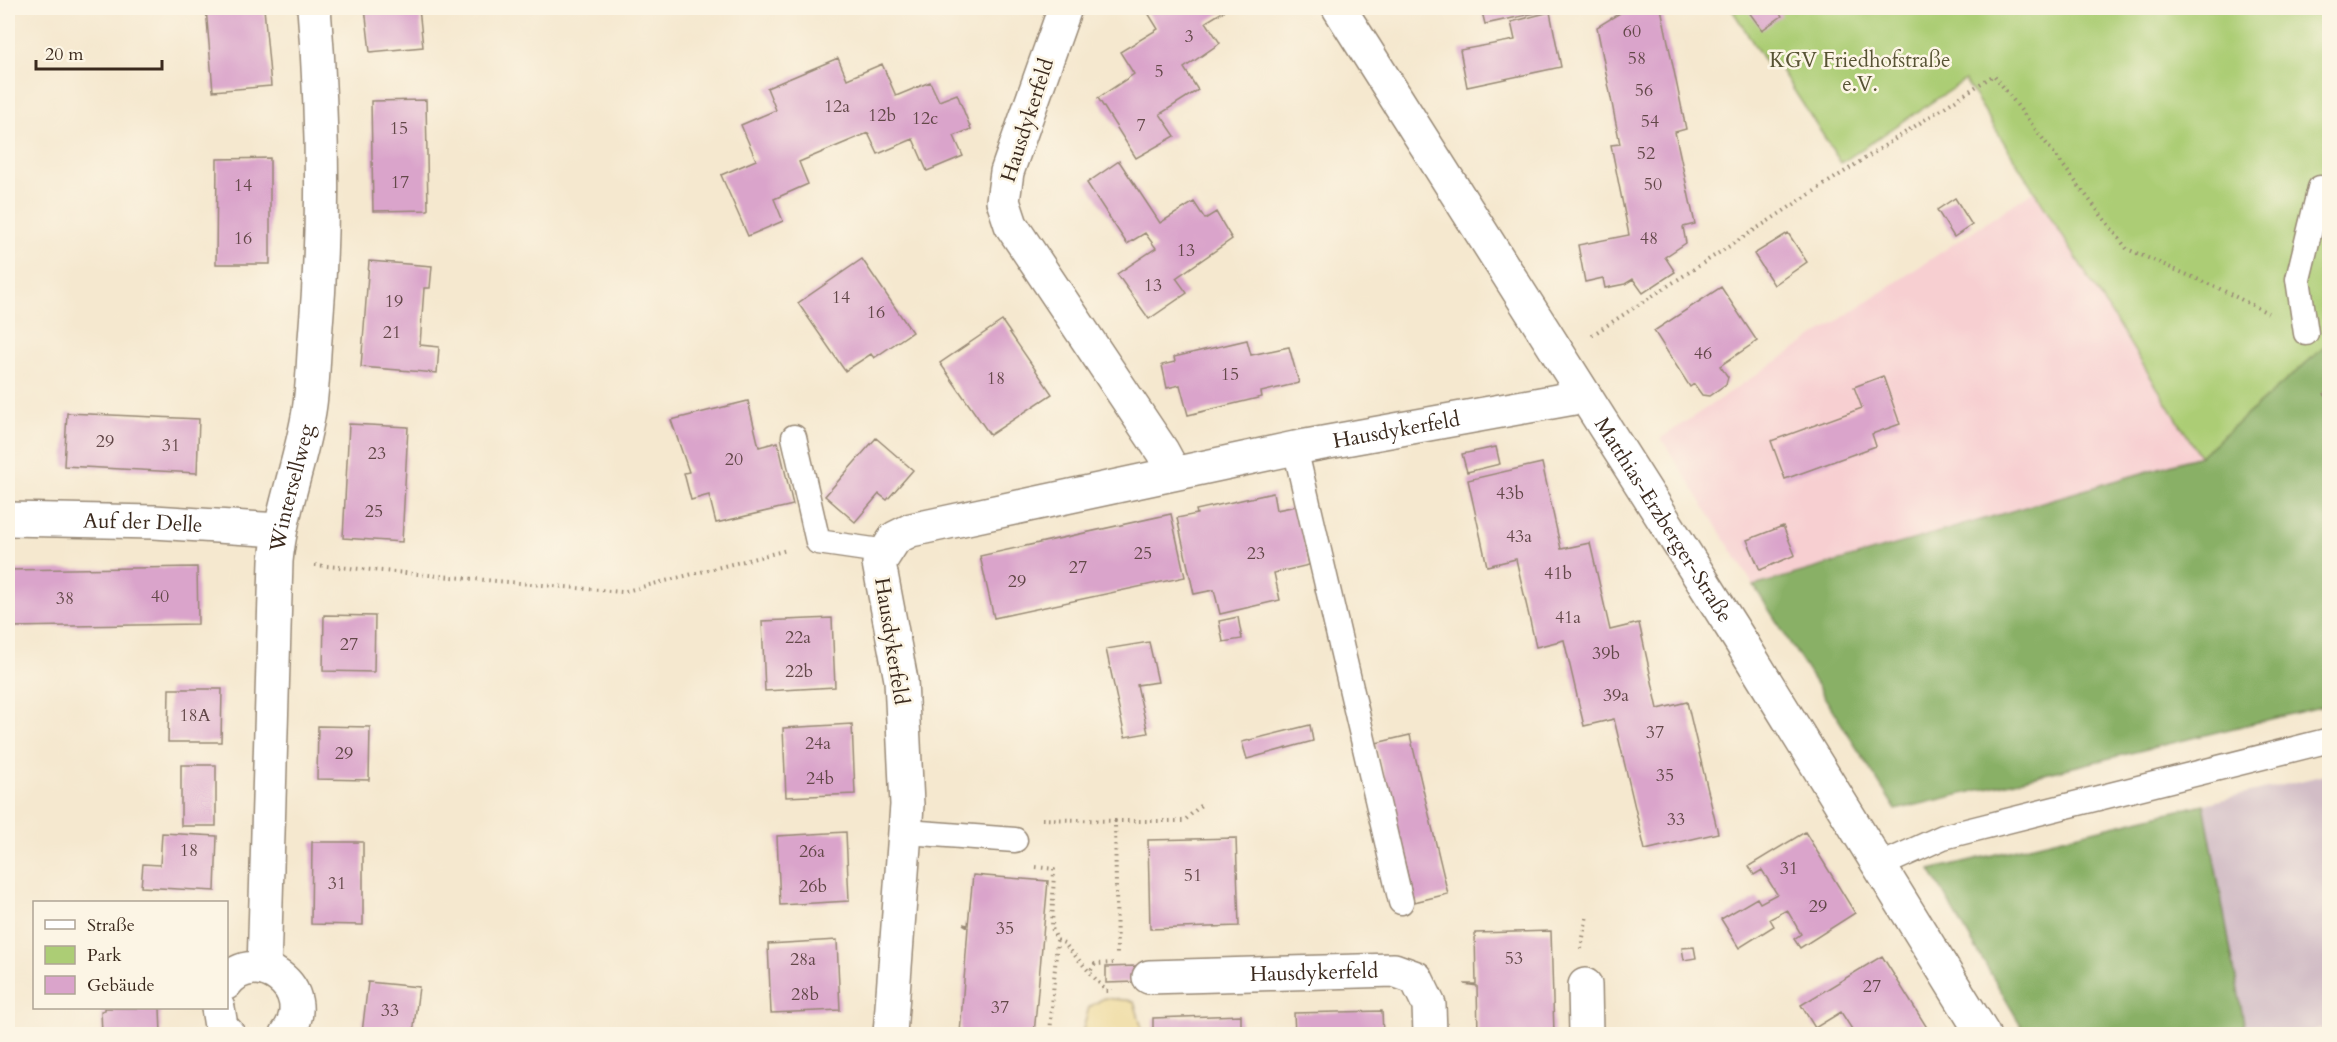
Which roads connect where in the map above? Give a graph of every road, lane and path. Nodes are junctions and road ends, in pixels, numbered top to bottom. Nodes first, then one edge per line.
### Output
1 (314, 8) edge
2 (1065, 8) edge
3 (1339, 8) edge
4 (2319, 188) dead end
5 (2306, 333) joint
6 (1562, 355) junction
7 (2330, 392) edge
8 (2324, 395) dead end
9 (1585, 396) junction
10 (794, 437) dead end
11 (1295, 448) junction
12 (1174, 473) junction
13 (8, 519) edge
14 (818, 543) junction
15 (277, 546) junction
16 (887, 552) junction
17 (2330, 740) edge
18 (1202, 805) dead end
19 (1036, 819) dead end
20 (1114, 821) junction
21 (907, 832) junction
22 (1015, 840) dead end
23 (1879, 866) junction
24 (1031, 867) dead end
25 (1401, 902) dead end
26 (1587, 915) dead end
27 (1057, 940) junction
28 (1581, 953) dead end
29 (264, 969) junction
30 (1149, 977) dead end
31 (228, 982) edge
32 (1585, 985) dead end
33 (218, 1009) edge
34 (228, 1035) edge
35 (286, 1035) edge
36 (890, 1035) edge
37 (1050, 1035) edge
38 (1430, 1035) edge
39 (1586, 1035) edge
40 (1983, 1035) edge

1 - 15 street, Wintersellweg
2 - 12 street, Hausdykerfeld
3 - 6 street, Matthias-Erzberger-Straße
4 - 5 lane
5 - 6 path
6 - 9 street, Matthias-Erzberger-Straße
7 - 8 path
9 - 11 street, Hausdykerfeld
9 - 23 street, Matthias-Erzberger-Straße
10 - 14 lane
11 - 12 street, Hausdykerfeld
11 - 25 lane
12 - 16 street, Hausdykerfeld
13 - 15 street, Auf der Delle
14 - 15 path
14 - 16 lane
15 - 29 street, Wintersellweg
16 - 21 street, Hausdykerfeld
17 - 23 lane
18 - 20 path
19 - 20 path
20 - 27 path
21 - 22 lane
21 - 36 street, Hausdykerfeld
23 - 40 street, Matthias-Erzberger-Straße
24 - 27 path
26 - 28 path
27 - 37 path
29 - 31 street
29 - 35 street
30 - 38 street, Hausdykerfeld
32 - 39 street
33 - 34 street

